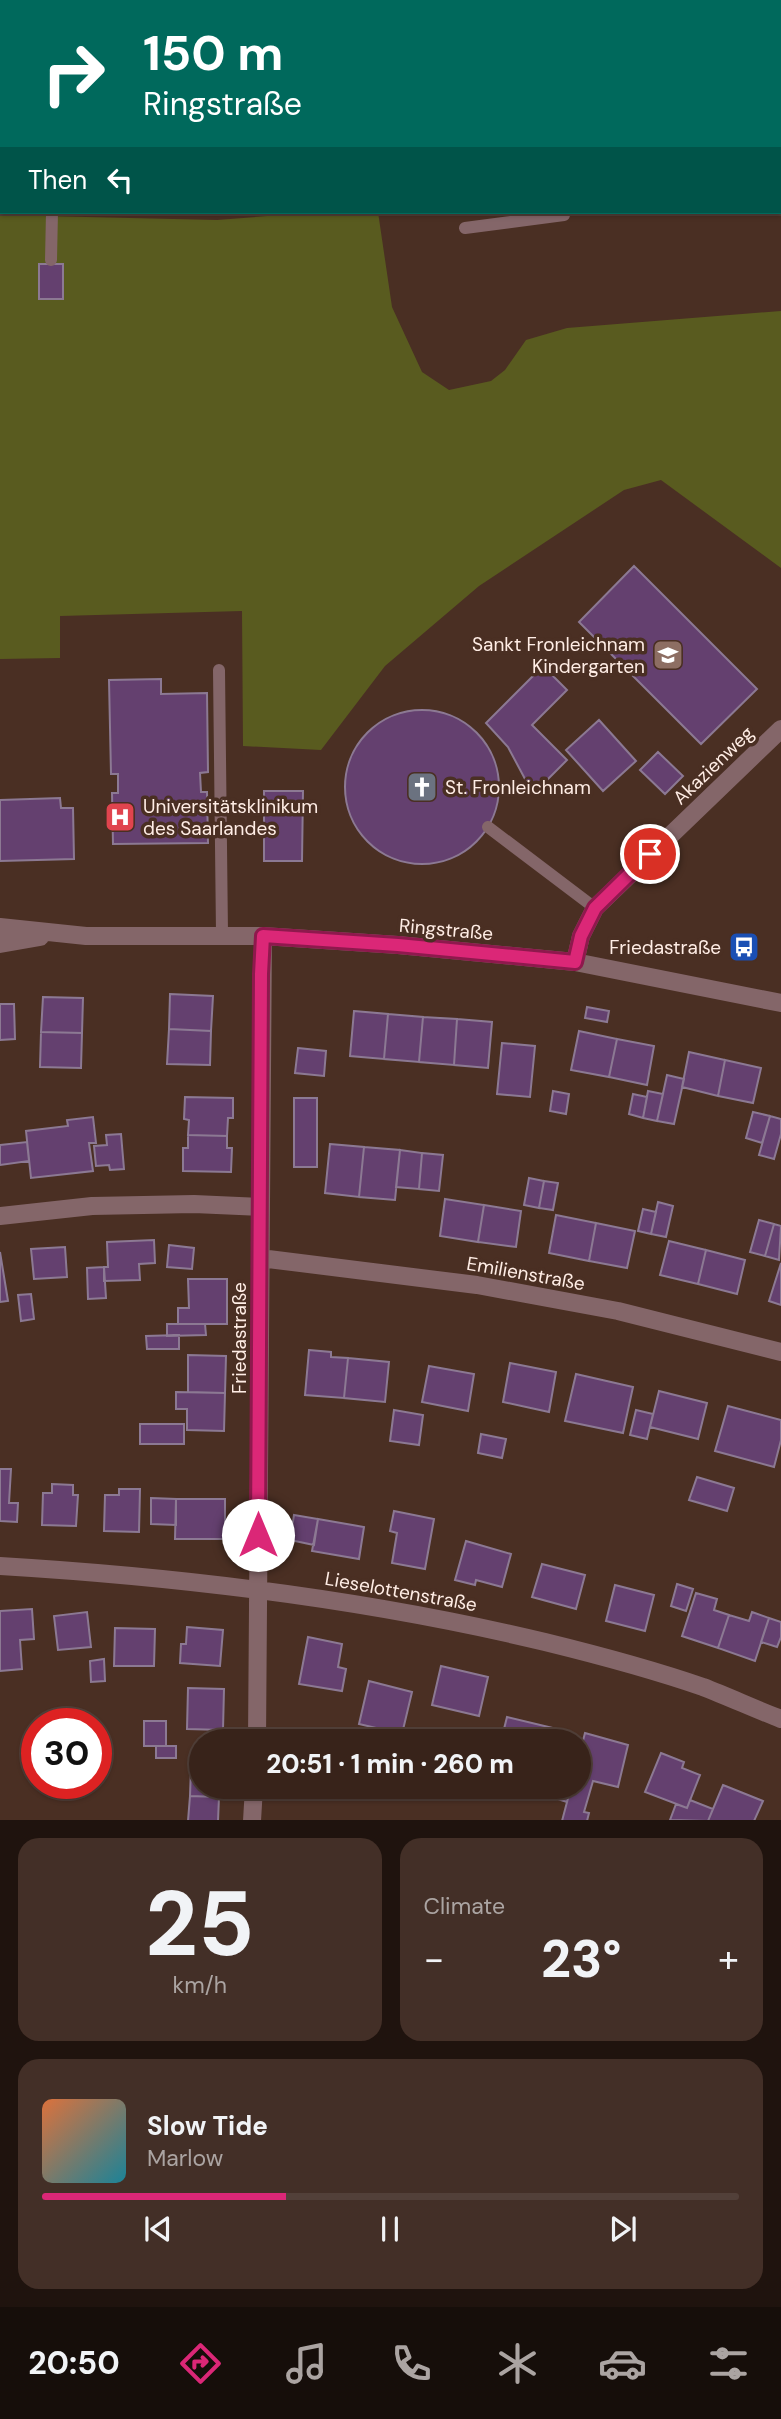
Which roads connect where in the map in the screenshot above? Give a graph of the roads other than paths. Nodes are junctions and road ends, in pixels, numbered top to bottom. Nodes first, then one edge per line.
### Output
1 (52, 214) edge
2 (564, 215) dead end
3 (465, 228) dead end
4 (51, 260) dead end
5 (219, 670) dead end
6 (781, 729) edge
7 (488, 827) dead end
8 (595, 908) junction
9 (0, 927) edge
10 (61, 933) junction
11 (222, 934) junction
12 (263, 936) junction
13 (0, 944) edge
14 (575, 962) junction
15 (781, 1003) edge
16 (260, 1207) junction
17 (0, 1216) edge
18 (260, 1258) junction
19 (781, 1352) edge
20 (0, 1566) edge
21 (258, 1591) junction
22 (781, 1720) edge
23 (257, 1729) edge
24 (254, 1799) edge
25 (253, 1820) edge

1 - 4 lane
2 - 3 lane
5 - 11 lane
6 - 8 street, Akazienweg
7 - 8 lane
8 - 14 street, Akazienweg
9 - 10 street, Ringstraße
10 - 11 street, Ringstraße
10 - 13 street, Ringstraße
11 - 12 street, Ringstraße
12 - 14 street, Ringstraße
12 - 16 street, Friedastraße
14 - 15 street, Ringstraße
16 - 17 street
16 - 18 street, Friedastraße
18 - 19 street, Emilienstraße
18 - 21 street, Friedastraße
20 - 21 street, Lieselottenstraße
21 - 22 street, Lieselottenstraße
21 - 23 street, Friedastraße
24 - 25 street

